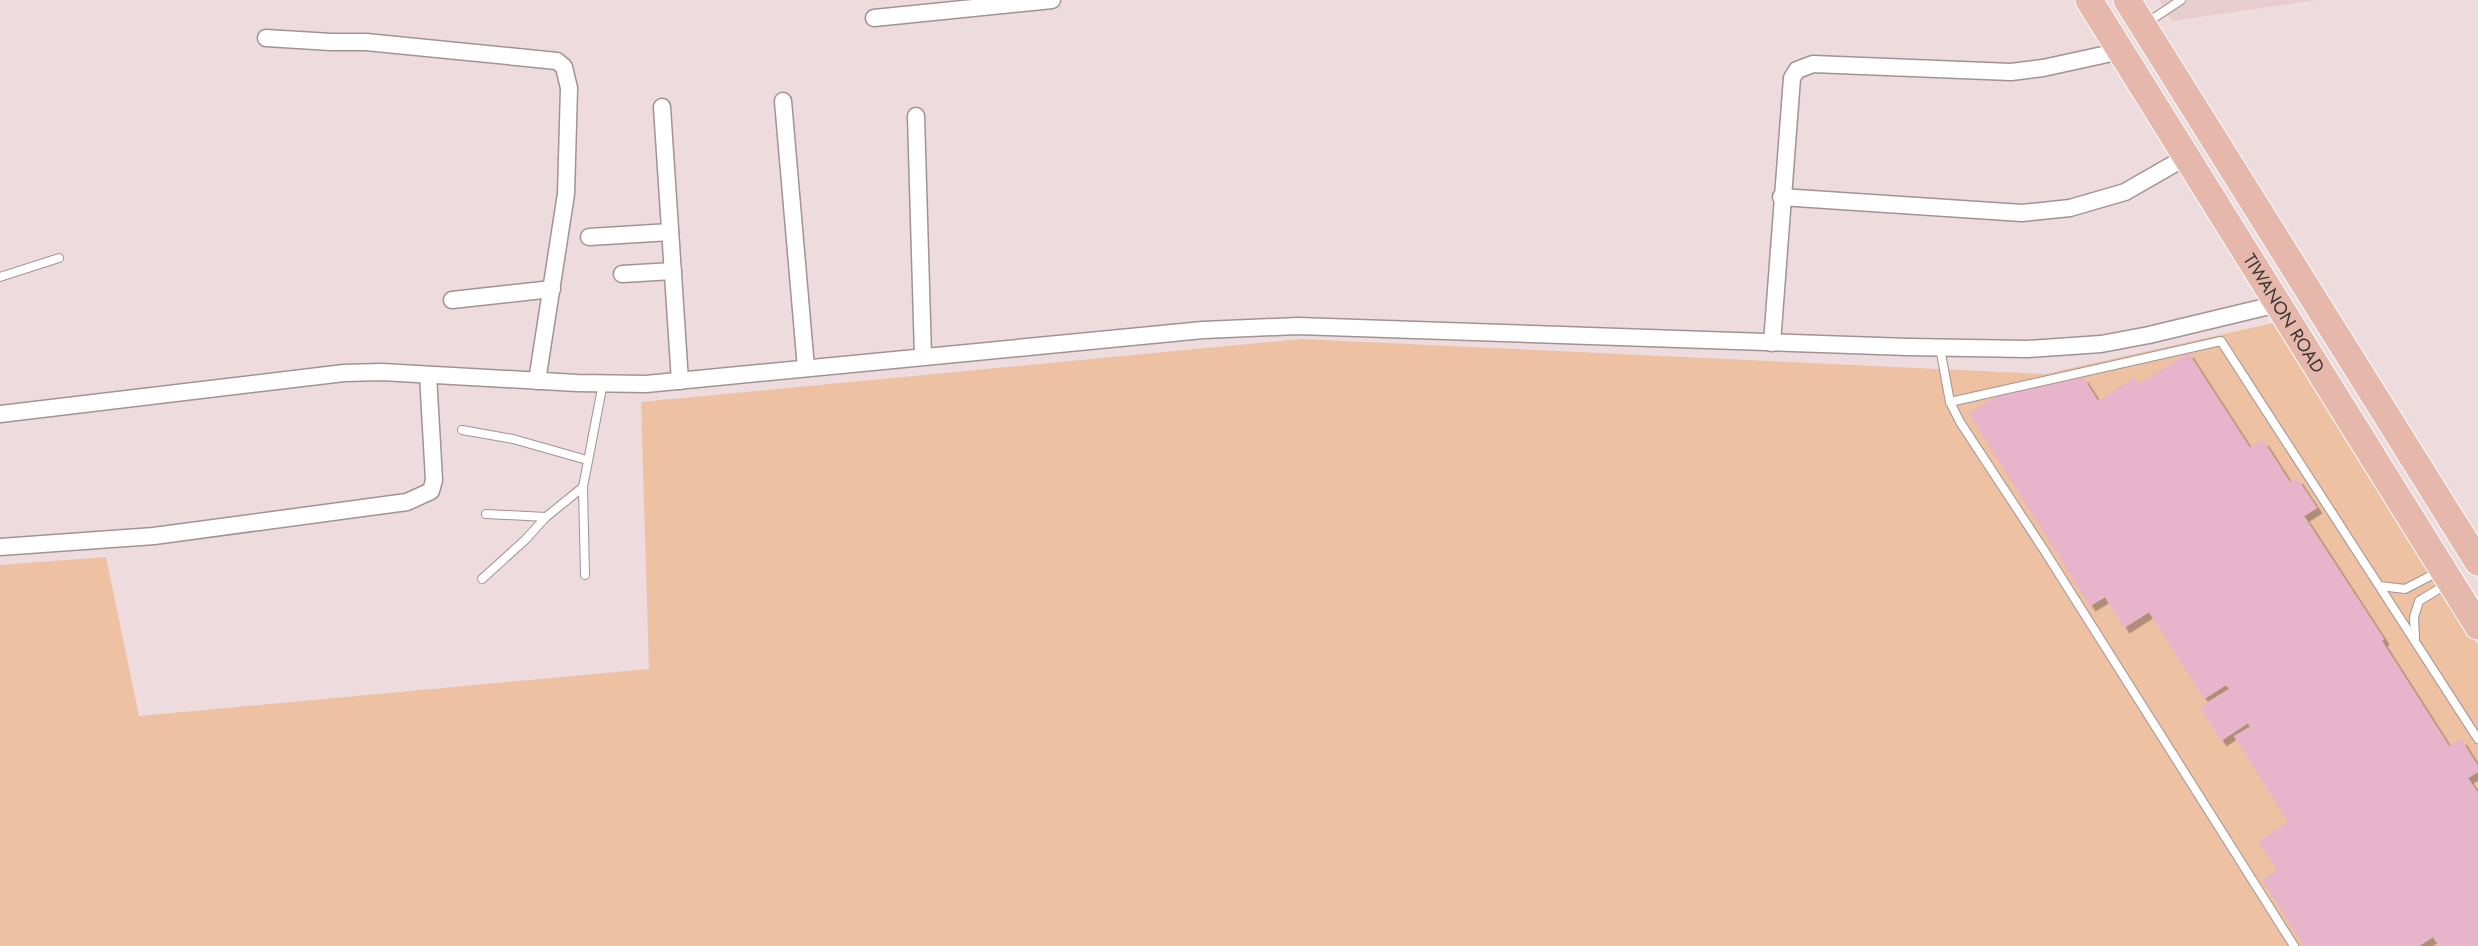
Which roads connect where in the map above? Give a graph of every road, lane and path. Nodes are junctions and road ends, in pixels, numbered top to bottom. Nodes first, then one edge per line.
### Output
1 (1052, 0) edge
2 (2089, 0) edge
3 (2127, 0) edge
4 (2181, 0) edge
5 (874, 18) dead end
6 (2143, 26) junction
7 (266, 38) dead end
8 (2121, 51) junction
9 (783, 101) dead end
10 (663, 107) dead end
11 (916, 116) dead end
12 (2186, 157) junction
13 (1781, 197) junction
14 (670, 232) junction
15 (589, 237) dead end
16 (59, 258) dead end
17 (673, 271) junction
18 (622, 274) dead end
19 (0, 277) edge
20 (552, 289) junction
21 (453, 300) dead end
22 (2278, 304) junction
23 (1772, 343) junction
24 (1941, 348) junction
25 (923, 356) junction
26 (806, 368) junction
27 (428, 375) junction
28 (537, 381) junction
29 (680, 381) junction
30 (603, 383) junction
31 (1950, 402) junction
32 (0, 414) edge
33 (462, 430) dead end
34 (587, 460) junction
35 (583, 488) junction
36 (486, 514) dead end
37 (546, 517) junction
38 (0, 548) edge
39 (2474, 548) edge
40 (585, 575) dead end
41 (2447, 575) junction
42 (482, 579) dead end
43 (2380, 586) junction
44 (2478, 626) edge
45 (2416, 642) junction
46 (2478, 739) edge
47 (2294, 946) edge

1 - 5 street
2 - 8 main road, TIWANON ROAD
3 - 6 main road, TIWANON ROAD
4 - 6 lane
6 - 39 main road, TIWANON ROAD
7 - 20 street
8 - 12 main road, TIWANON ROAD
8 - 13 street
9 - 26 street
10 - 14 street
11 - 25 street
12 - 13 street
12 - 22 main road, TIWANON ROAD
13 - 23 street
14 - 15 street
14 - 17 street
16 - 19 lane
17 - 18 street
17 - 29 street
20 - 21 street
20 - 28 street
22 - 24 street
22 - 41 main road, TIWANON ROAD
23 - 24 street
23 - 25 street
24 - 31 lane
25 - 26 street
26 - 29 street
27 - 28 street
27 - 32 street
27 - 38 street
28 - 30 street
29 - 30 street
30 - 34 lane
31 - 43 lane
31 - 47 lane
33 - 34 lane
34 - 35 lane
35 - 37 lane
35 - 40 lane
36 - 37 lane
37 - 42 lane
41 - 43 lane
41 - 44 main road, TIWANON ROAD
41 - 45 lane
43 - 45 lane
45 - 46 lane

